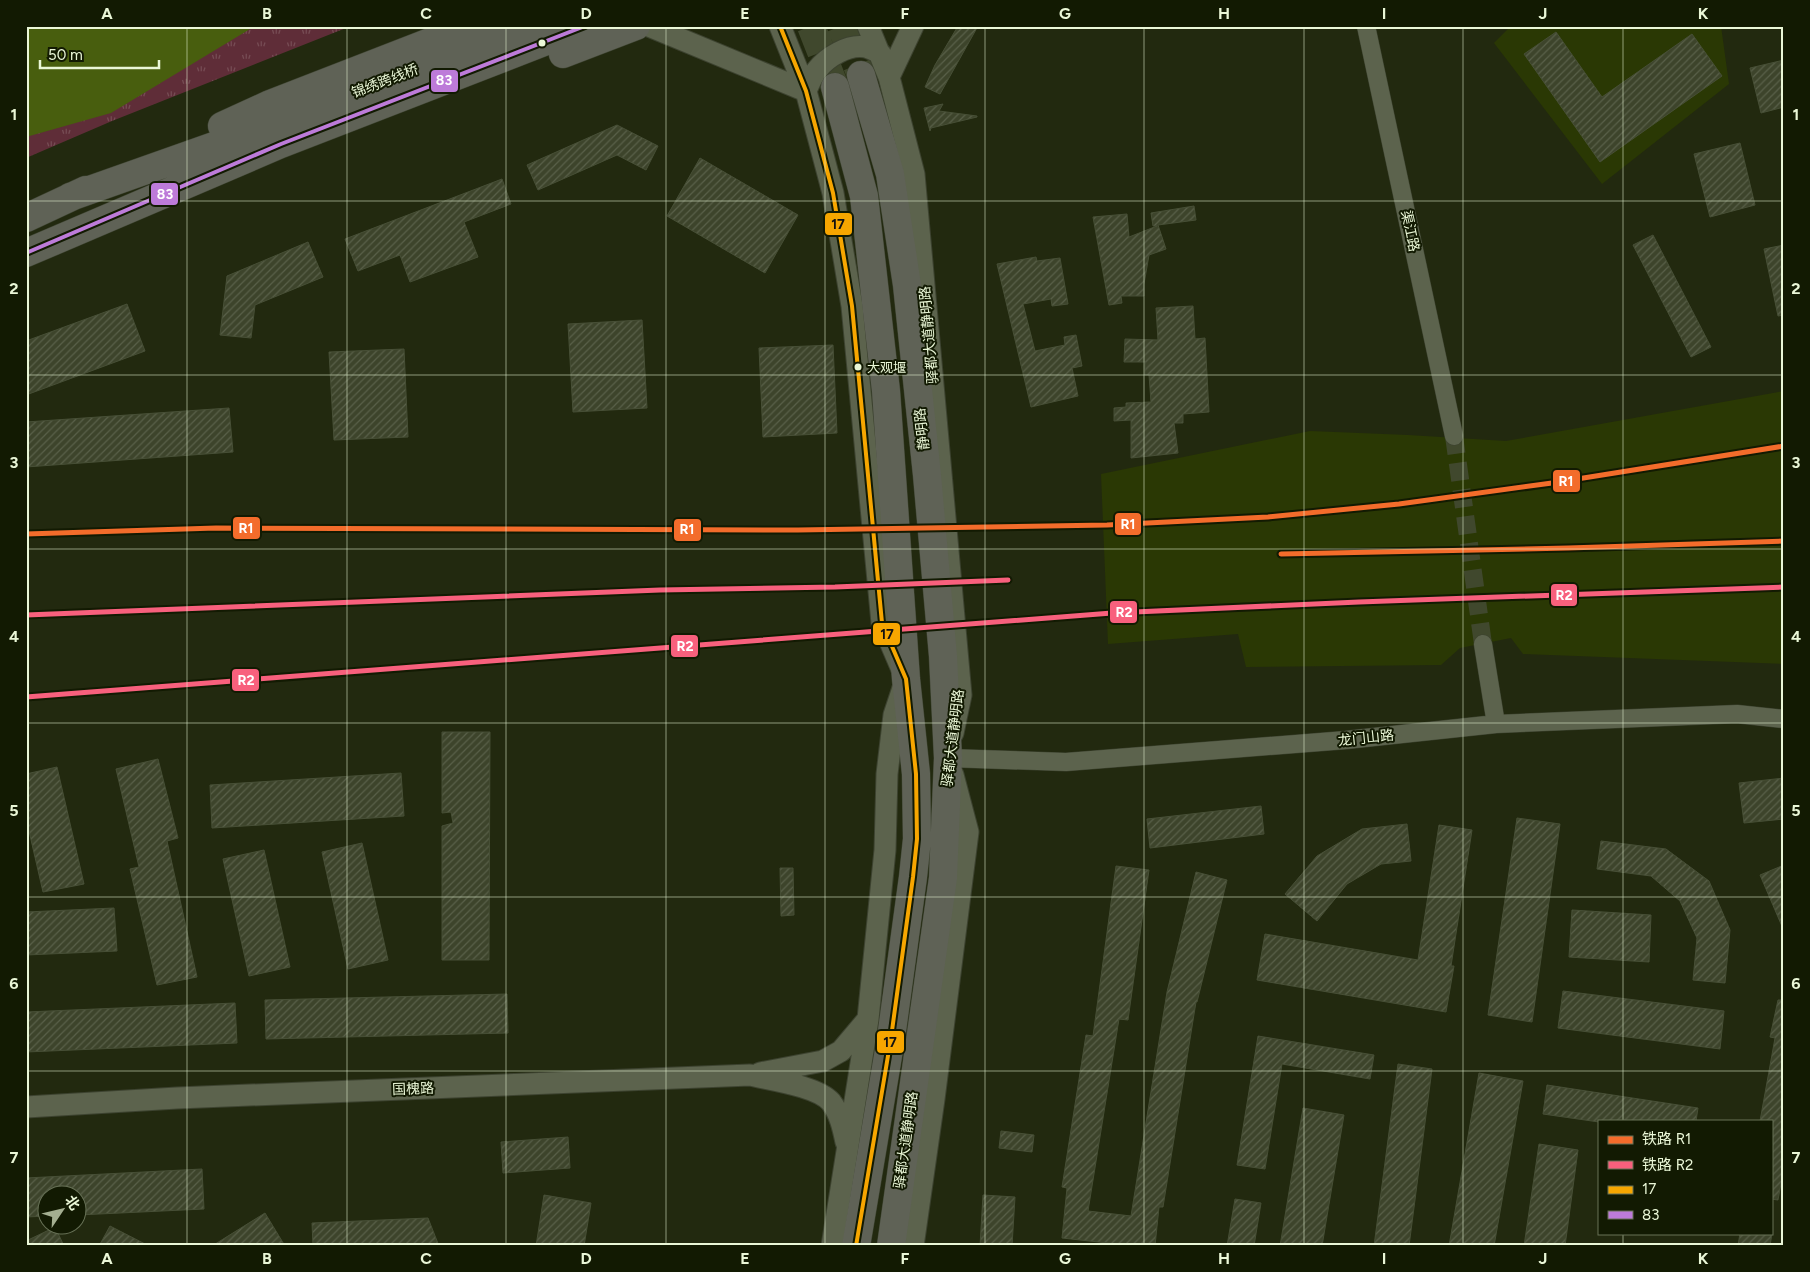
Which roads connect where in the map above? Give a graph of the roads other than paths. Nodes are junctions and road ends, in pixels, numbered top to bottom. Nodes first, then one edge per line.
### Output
1 (471, 26) edge
2 (525, 26) edge
3 (585, 26) edge
4 (636, 26) edge
5 (649, 26) edge
6 (780, 26) edge
7 (868, 26) edge
8 (913, 26) edge
9 (1366, 26) edge
10 (880, 53) junction
11 (860, 75) tunnel mouth
12 (889, 77) junction
13 (835, 87) tunnel mouth
14 (806, 91) junction
15 (277, 135) junction
16 (70, 197) junction
17 (26, 218) edge
18 (88, 228) junction
19 (26, 253) edge
20 (1454, 436) tunnel mouth
21 (1483, 644) tunnel mouth
22 (906, 679) junction
23 (1784, 719) edge
24 (1496, 724) junction
25 (948, 758) junction
26 (868, 1019) junction
27 (750, 1075) junction
28 (26, 1107) edge
29 (848, 1152) junction
30 (832, 1246) edge
31 (856, 1246) edge
32 (891, 1246) edge
33 (913, 1246) edge

1 - 16 main road
2 - 15 main road, 锦绣跨线桥
3 - 15 main road, 锦绣跨线桥
4 - 18 main road
5 - 14 street
6 - 14 street
7 - 10 street, 驿都大道静明路
8 - 12 street
9 - 20 street, 渠江路
10 - 12 street, 驿都大道静明路
10 - 14 street
11 - 25 main road, 静明路
12 - 25 street, 驿都大道静明路
13 - 22 main road
14 - 22 street
15 - 16 main road
15 - 18 main road
16 - 17 main road
18 - 19 main road
21 - 24 street
22 - 26 street
22 - 31 main road
23 - 24 street, 龙门山路
24 - 25 street, 龙门山路
25 - 32 main road, 驿都大道静明路
25 - 33 street
26 - 27 street
26 - 29 street
27 - 28 street, 国槐路
27 - 29 street, 国槐路
29 - 30 street

